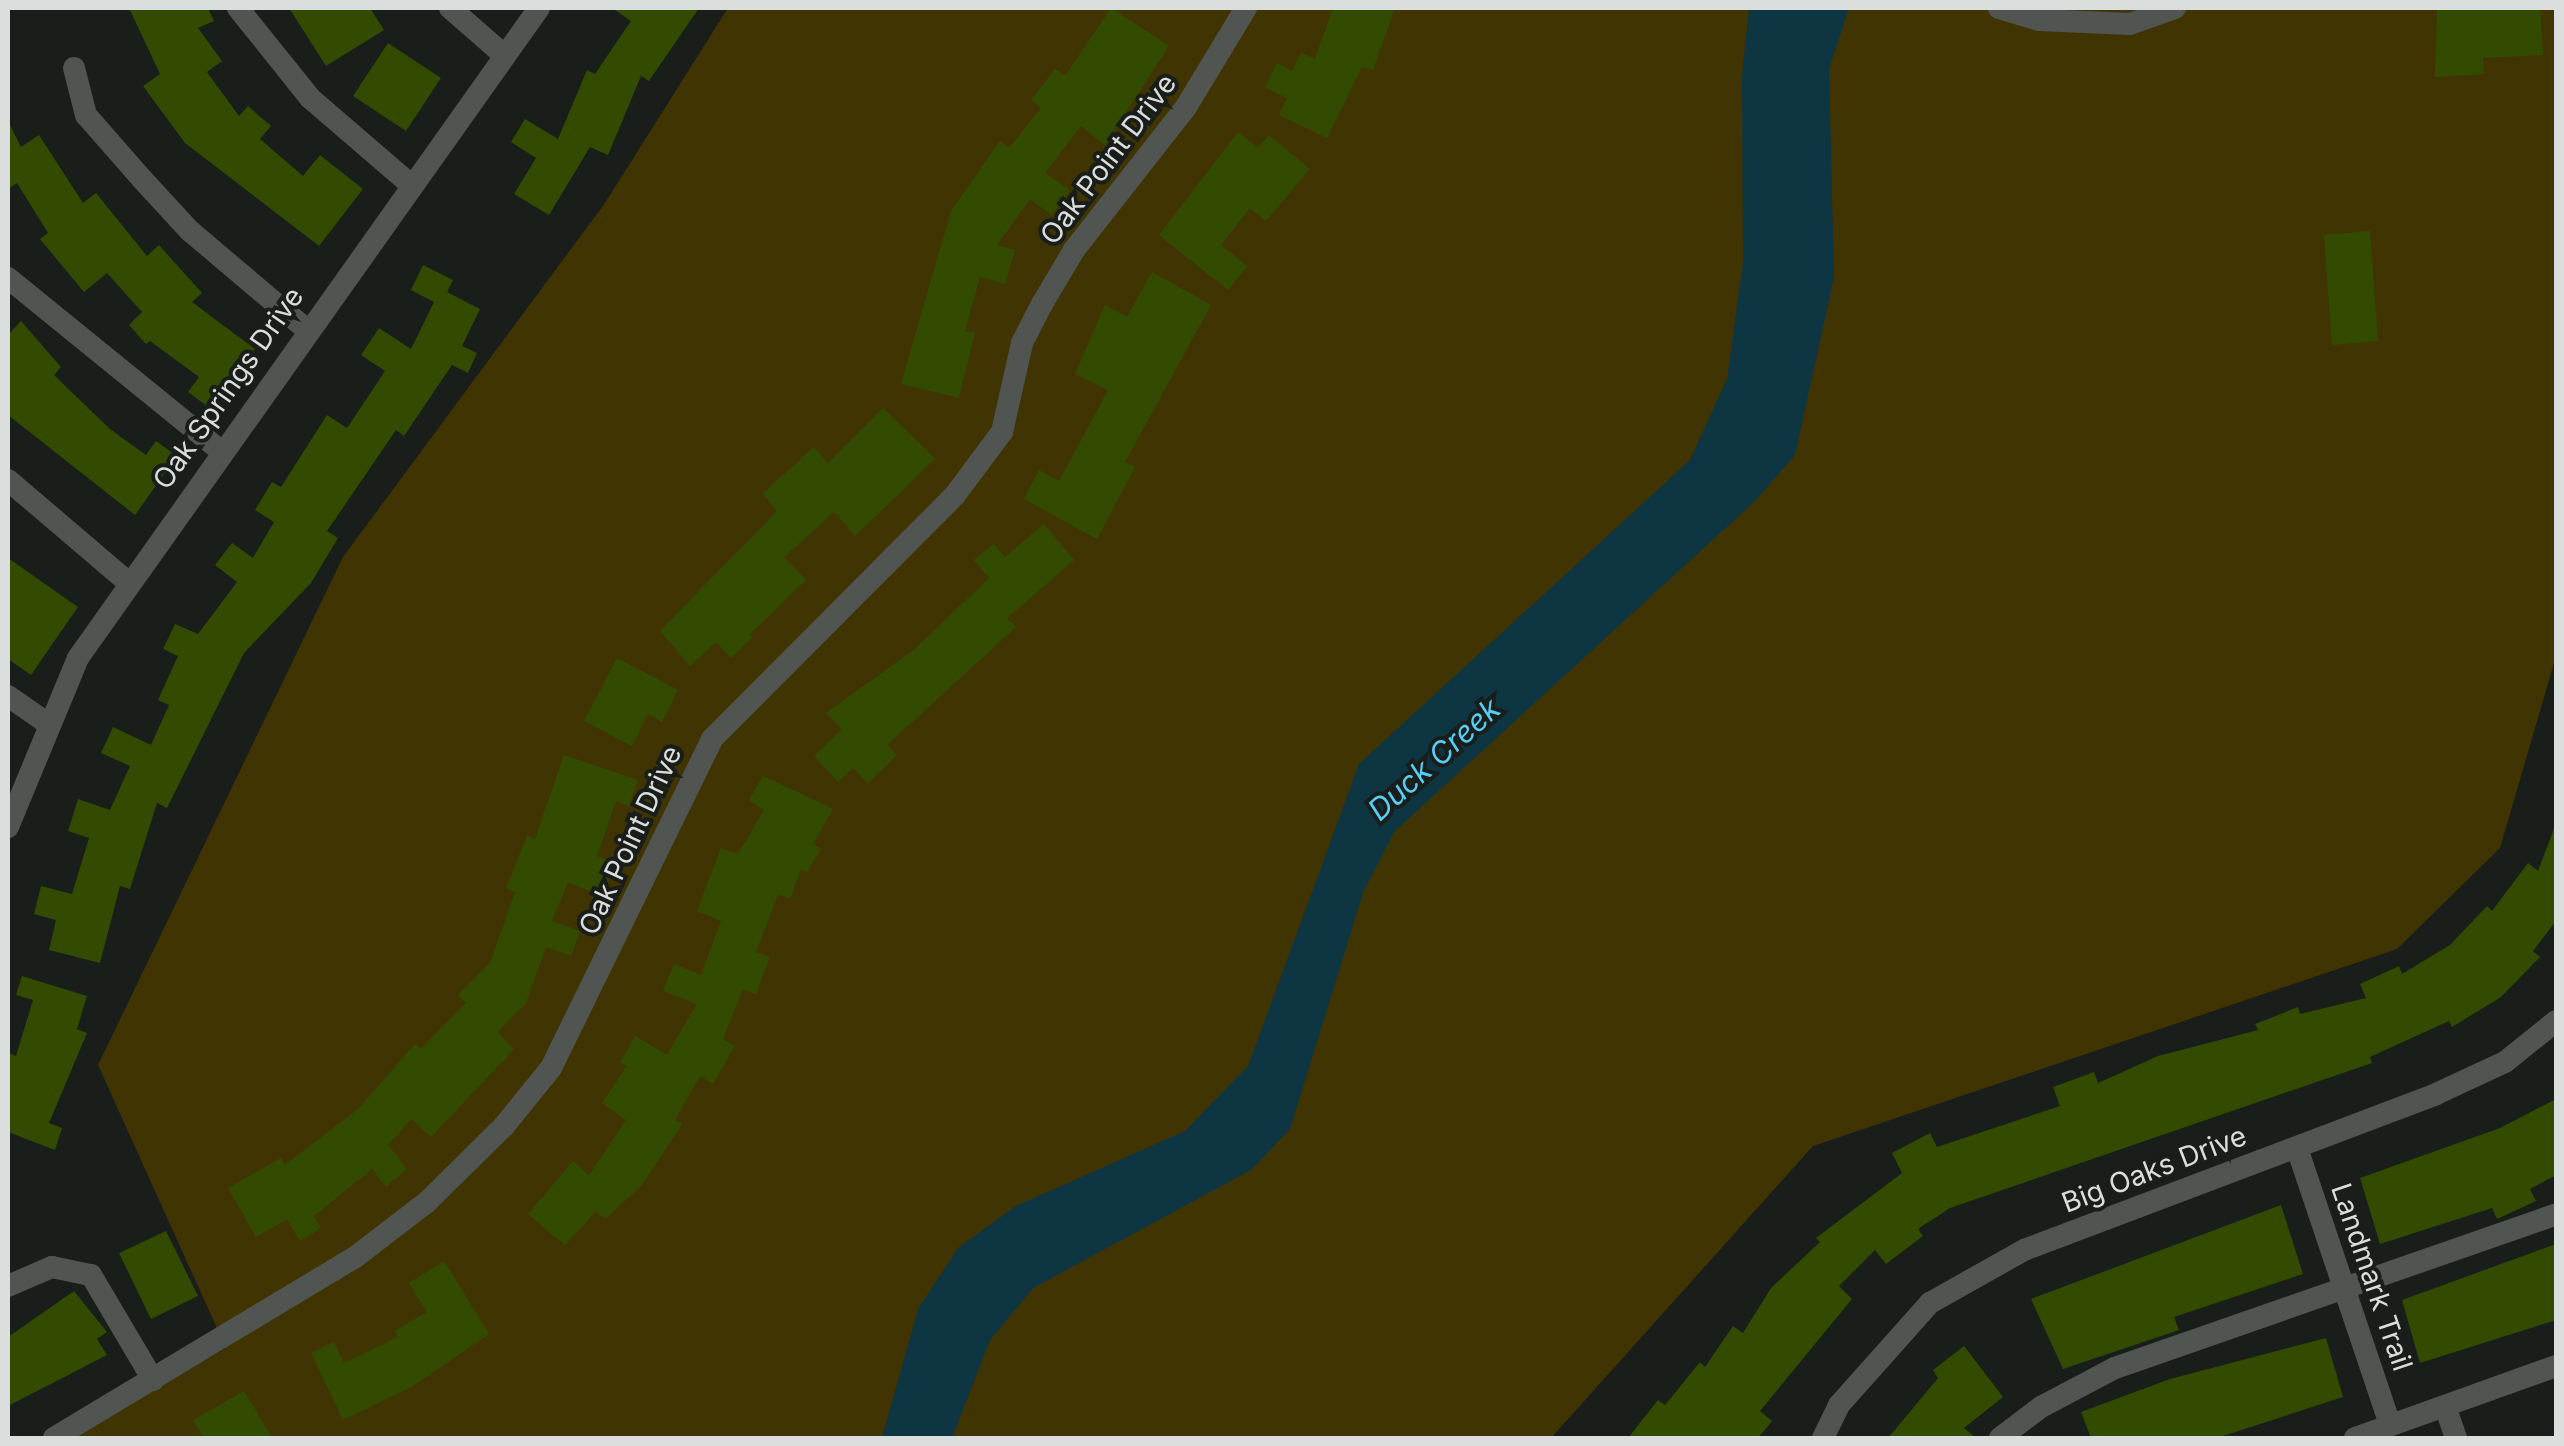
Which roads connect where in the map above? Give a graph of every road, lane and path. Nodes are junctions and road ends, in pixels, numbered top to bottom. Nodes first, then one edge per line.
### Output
1 (238, 8) edge
2 (450, 8) edge
3 (539, 8) edge
4 (1246, 8) edge
5 (1999, 8) edge
6 (2175, 8) edge
7 (506, 56) junction
8 (74, 68) dead end
9 (411, 185) junction
10 (8, 278) edge
11 (306, 329) junction
12 (221, 451) junction
13 (8, 480) edge
14 (128, 582) junction
15 (8, 696) edge
16 (47, 723) junction
17 (8, 827) edge
18 (2556, 1022) edge
19 (2297, 1148) junction
20 (2556, 1214) edge
21 (8, 1286) edge
22 (2346, 1292) junction
23 (2556, 1366) edge
24 (153, 1380) junction
25 (2444, 1406) junction
26 (2390, 1425) junction
27 (54, 1438) edge
28 (1823, 1438) edge
29 (2000, 1438) edge
30 (2355, 1438) edge
31 (2456, 1438) edge

1 - 9 street
2 - 7 street
3 - 7 street, Oak Springs Drive
4 - 24 street, Oak Point Drive
5 - 6 street
7 - 9 street, Oak Springs Drive
8 - 11 street
9 - 11 street, Oak Springs Drive
10 - 12 street
11 - 12 street, Oak Springs Drive
12 - 14 street, Oak Springs Drive
13 - 14 street
14 - 16 street, Oak Springs Drive
15 - 16 street
16 - 17 street, Oak Springs Drive
18 - 19 street, Big Oaks Drive
19 - 22 street, Landmark Trail
19 - 28 street, Big Oaks Drive
20 - 22 street
21 - 24 street
22 - 26 street, Landmark Trail
22 - 29 street
23 - 25 street
24 - 27 street, Oak Point Drive
25 - 26 street
25 - 31 street
26 - 30 street

